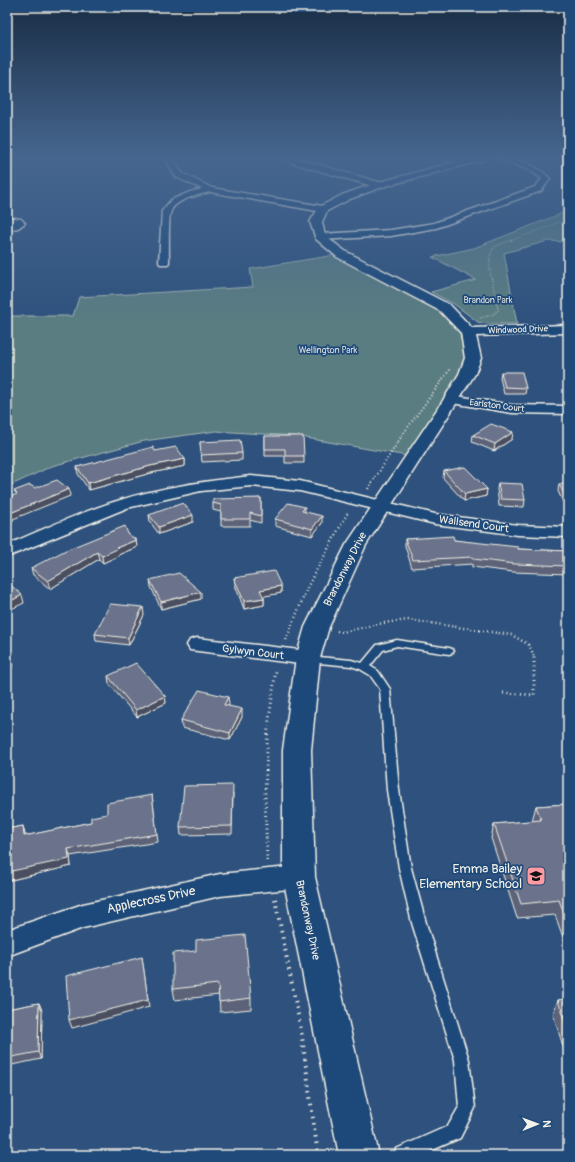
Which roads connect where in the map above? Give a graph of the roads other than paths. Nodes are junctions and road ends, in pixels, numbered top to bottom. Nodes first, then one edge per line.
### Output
1 (166, 212) edge
2 (322, 212) edge
3 (474, 212) edge
4 (7, 220) edge
5 (7, 228) edge
6 (320, 237) junction
7 (164, 262) dead end
8 (568, 329) edge
9 (468, 332) junction
10 (451, 400) junction
11 (568, 410) edge
12 (380, 506) junction
13 (568, 532) edge
14 (7, 552) edge
15 (198, 645) dead end
16 (449, 651) dead end
17 (308, 658) junction
18 (364, 667) junction
19 (299, 877) junction
20 (7, 943) edge
21 (359, 1155) edge
22 (402, 1155) edge

1 - 7 street
2 - 6 street
3 - 6 street
4 - 5 street
6 - 9 street
8 - 9 street, Windwood Drive
9 - 10 street, Brandonway Drive
10 - 11 street, Earlston Court
10 - 12 street, Brandonway Drive
12 - 13 street, Wallsend Court
12 - 14 street, Wallsend Court
12 - 17 street, Brandonway Drive
15 - 17 street, Gylwyn Court
16 - 18 lane
17 - 18 lane
17 - 19 street, Brandonway Drive
18 - 22 lane
19 - 20 street, Applecross Drive
19 - 21 street, Brandonway Drive

